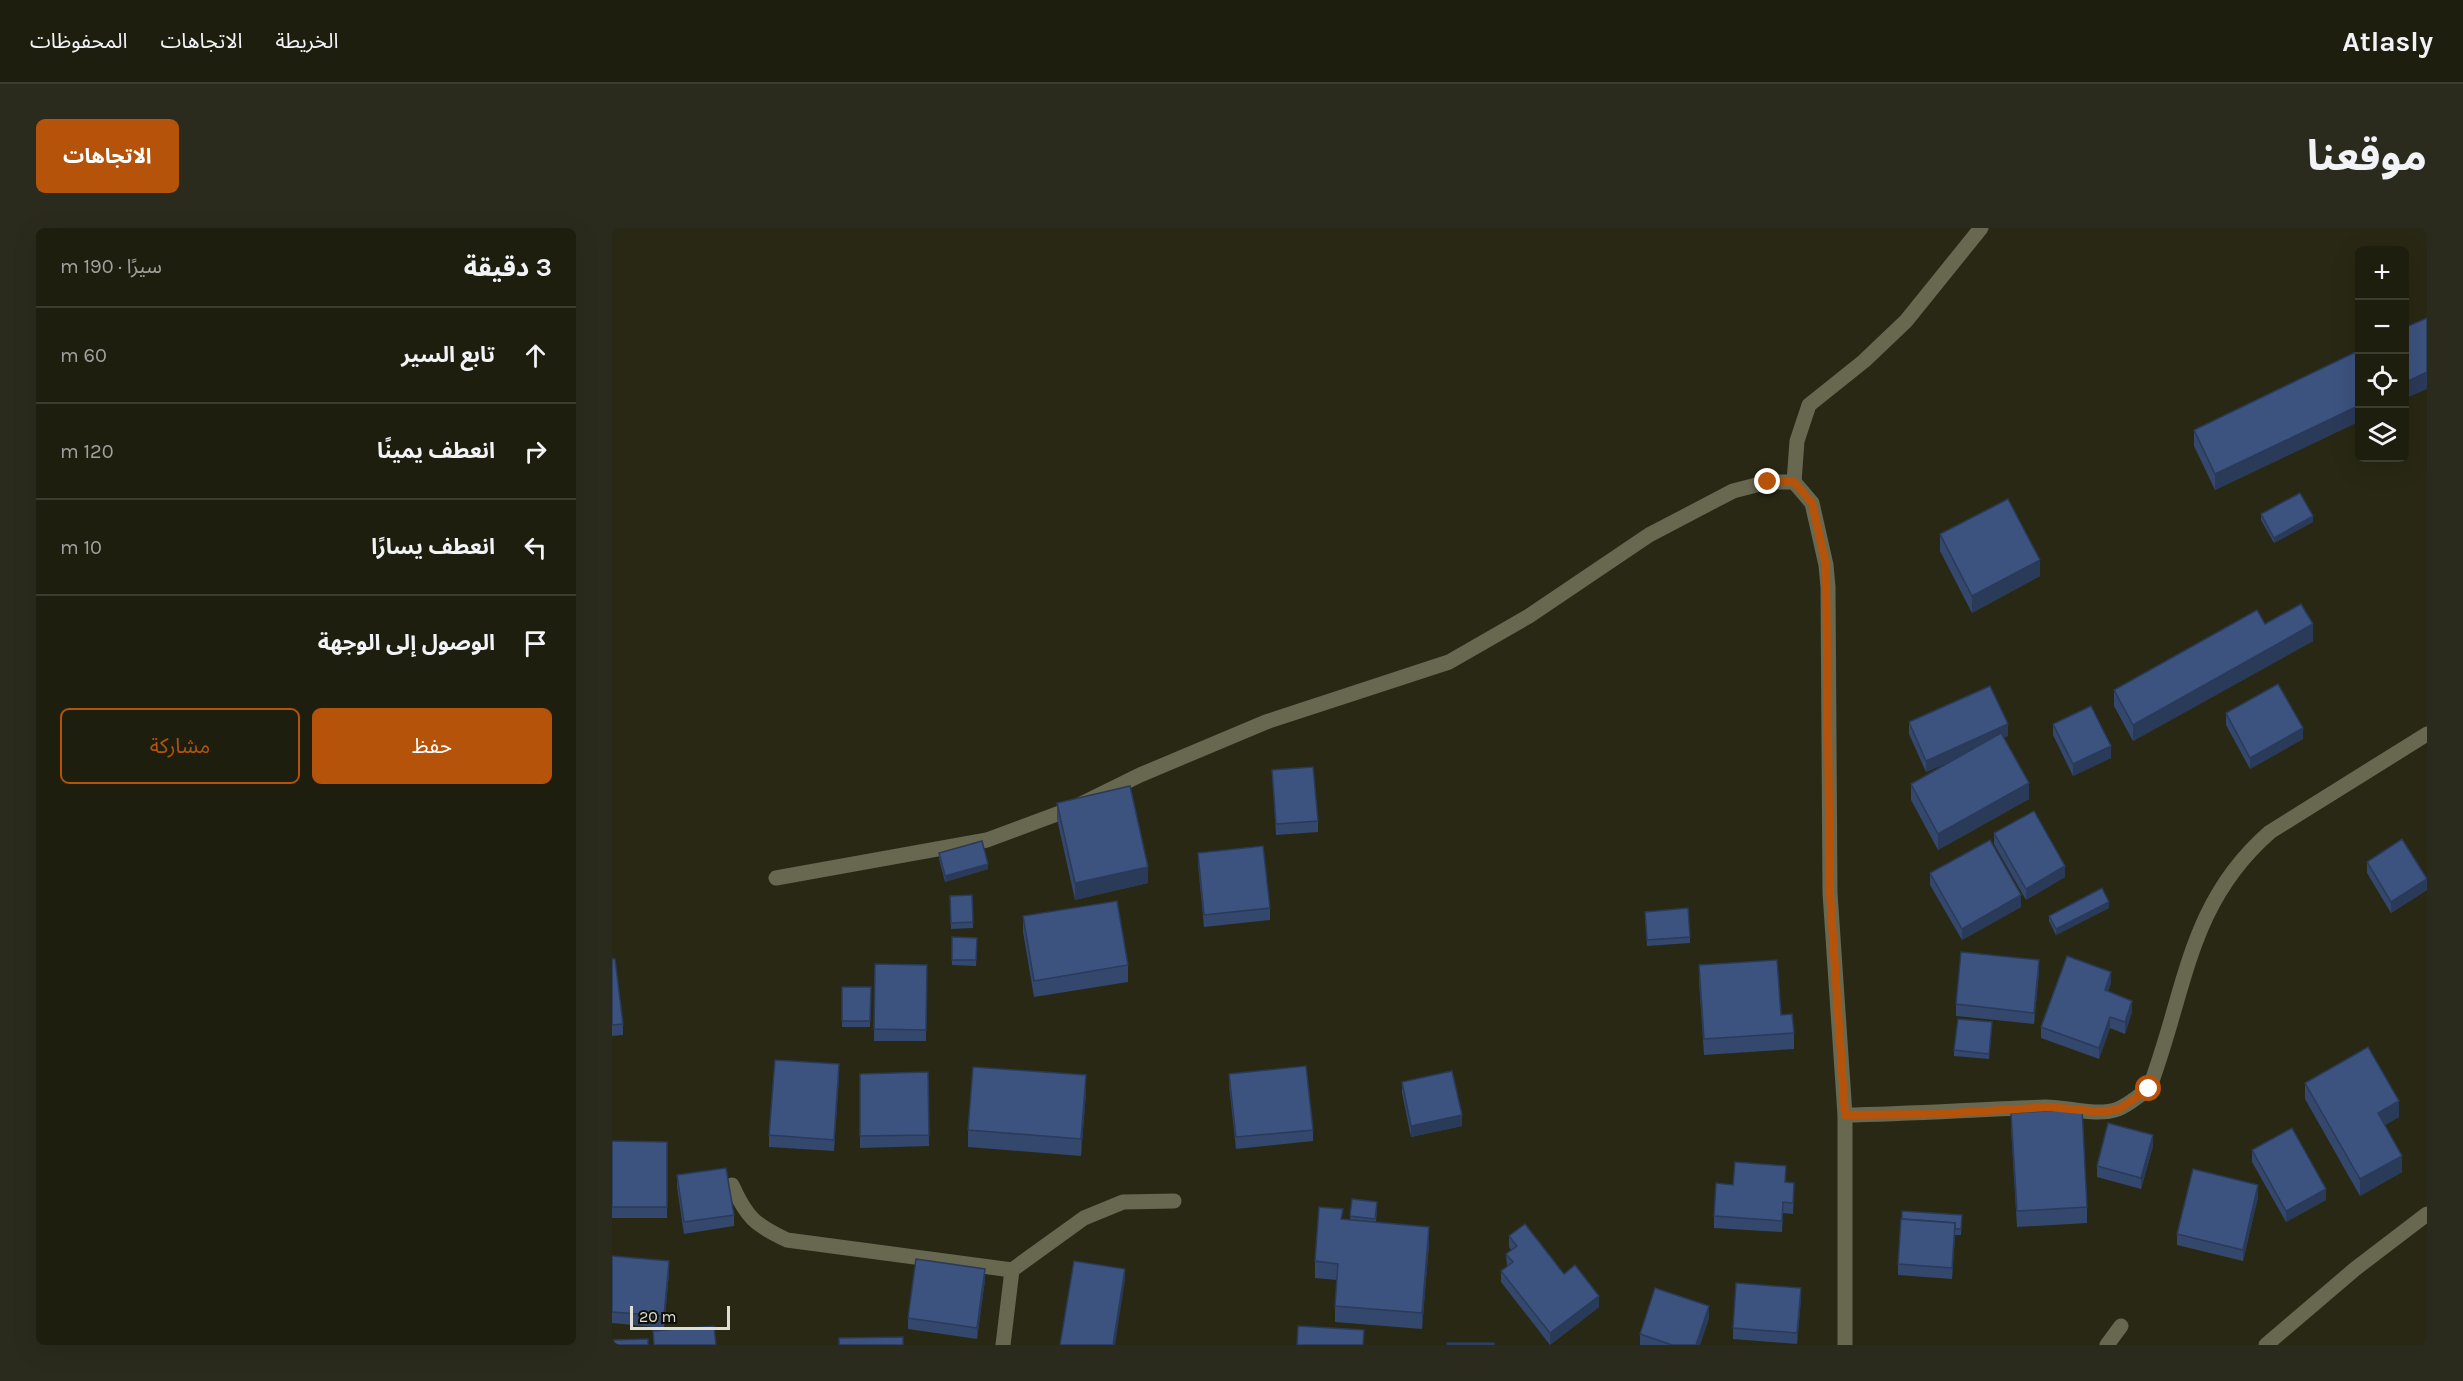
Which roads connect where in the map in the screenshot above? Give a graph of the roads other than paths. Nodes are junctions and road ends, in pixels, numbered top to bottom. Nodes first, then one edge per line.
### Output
1 (1982, 228) edge
2 (1794, 482) junction
3 (2427, 734) edge
4 (776, 878) dead end
5 (1845, 1115) junction
6 (732, 1185) dead end
7 (1174, 1201) dead end
8 (2427, 1214) edge
9 (1012, 1270) junction
10 (2121, 1326) dead end
11 (1004, 1345) edge
12 (1845, 1345) edge
13 (2107, 1345) edge
14 (2266, 1345) edge

1 - 2 street
2 - 4 street
2 - 5 street
3 - 5 street
5 - 12 street
6 - 9 street
7 - 9 street
8 - 14 street
9 - 11 street
10 - 13 street

